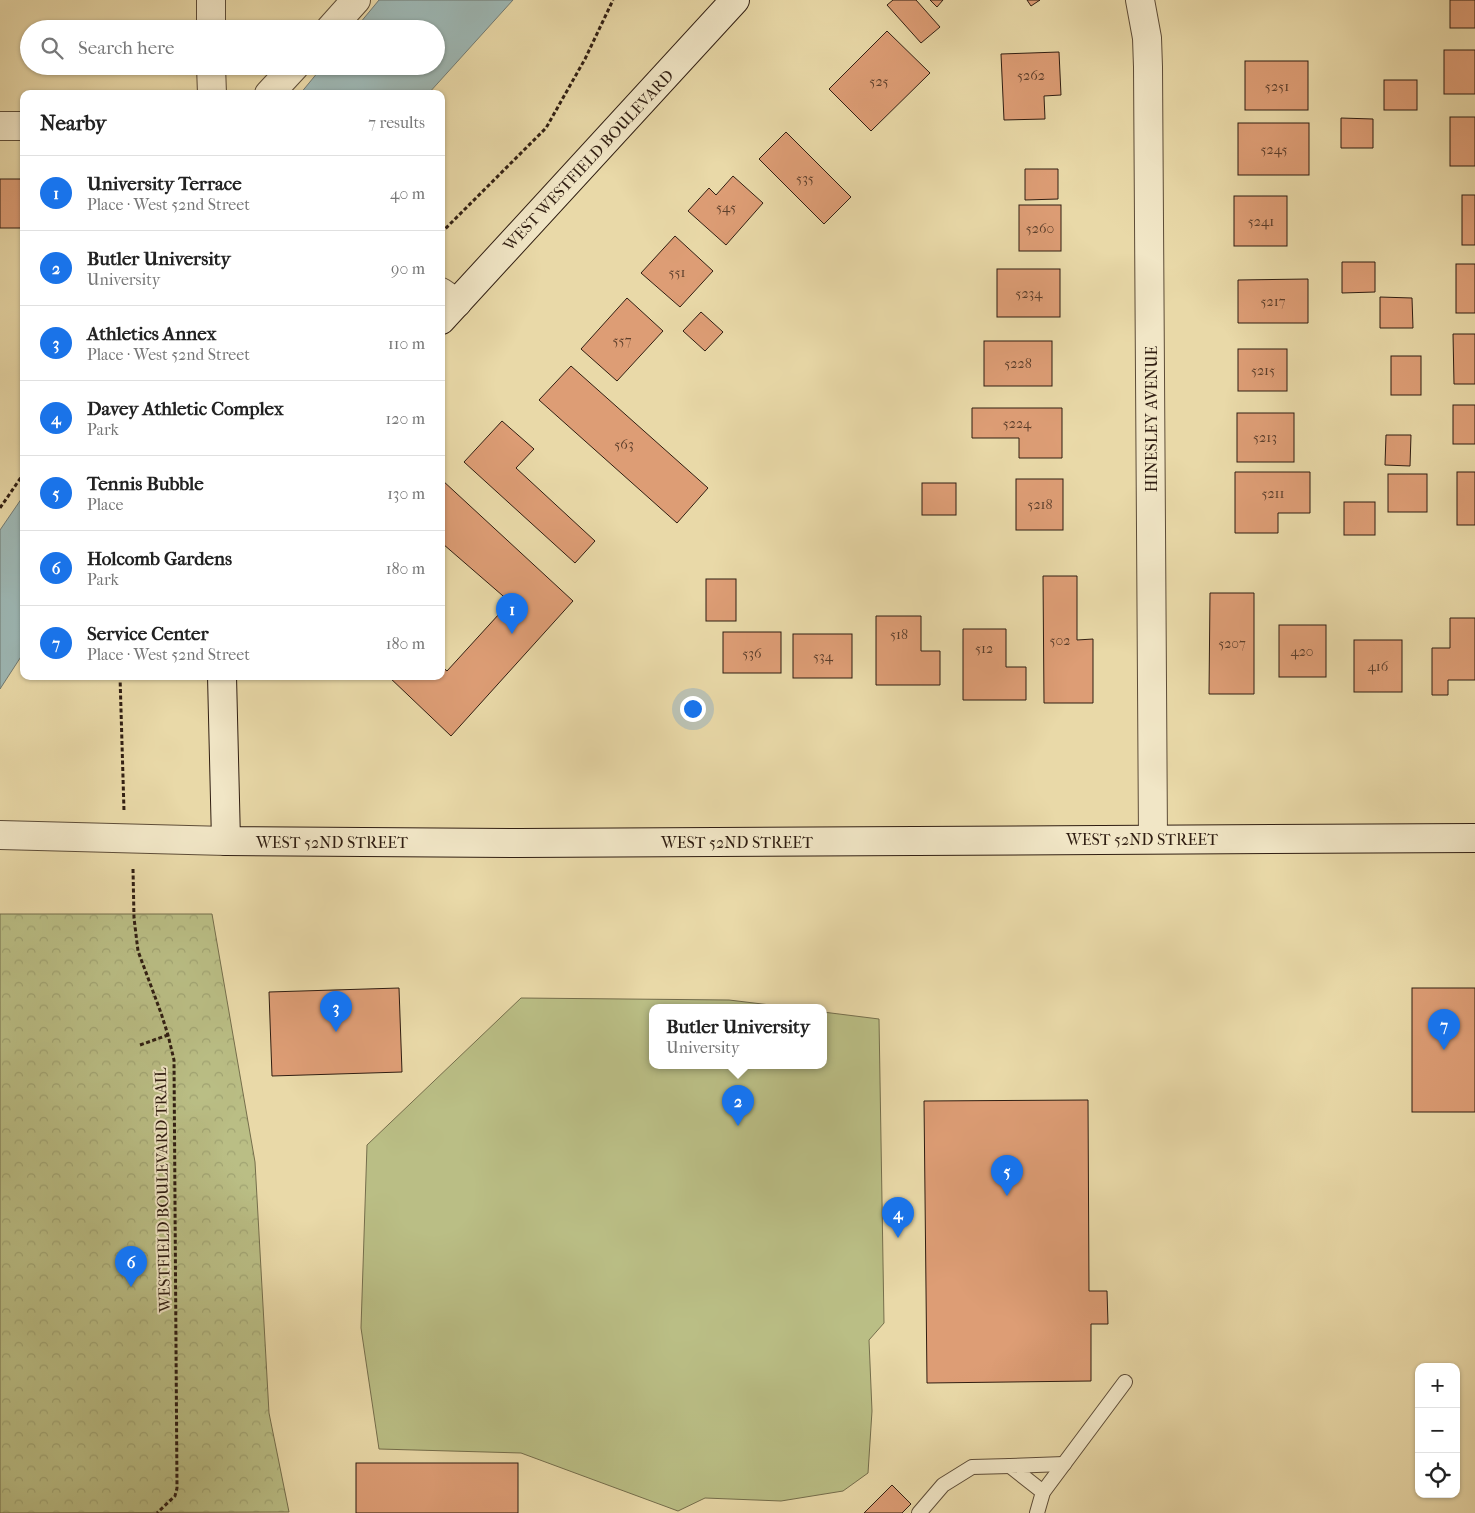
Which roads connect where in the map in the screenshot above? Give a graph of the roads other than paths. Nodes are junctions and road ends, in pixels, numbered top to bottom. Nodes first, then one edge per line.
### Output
1 (211, 0) edge
2 (356, 0) edge
3 (735, 0) edge
4 (1140, 0) edge
5 (211, 20) edge
6 (338, 20) edge
7 (211, 75) edge
8 (287, 75) edge
9 (212, 90) edge
10 (274, 90) edge
11 (0, 126) edge
12 (20, 126) edge
13 (447, 305) edge
14 (222, 680) edge
15 (0, 835) edge
16 (1475, 838) edge
17 (1154, 839) junction
18 (226, 841) junction
19 (1125, 1382) dead end
20 (1064, 1464) junction
21 (1010, 1466) junction
22 (1044, 1492) junction
23 (919, 1513) edge
24 (1037, 1513) edge

1 - 5 street
2 - 6 street
3 - 13 street, WEST WESTFIELD BOULEVARD
4 - 17 street, HINESLEY AVENUE
7 - 9 street
8 - 10 street
11 - 12 street
14 - 18 street
15 - 18 street, WEST 52ND STREET
16 - 17 street, WEST 52ND STREET
17 - 18 street, WEST 52ND STREET
19 - 20 lane
20 - 21 lane
20 - 22 lane
21 - 22 lane
21 - 23 lane
22 - 24 lane

